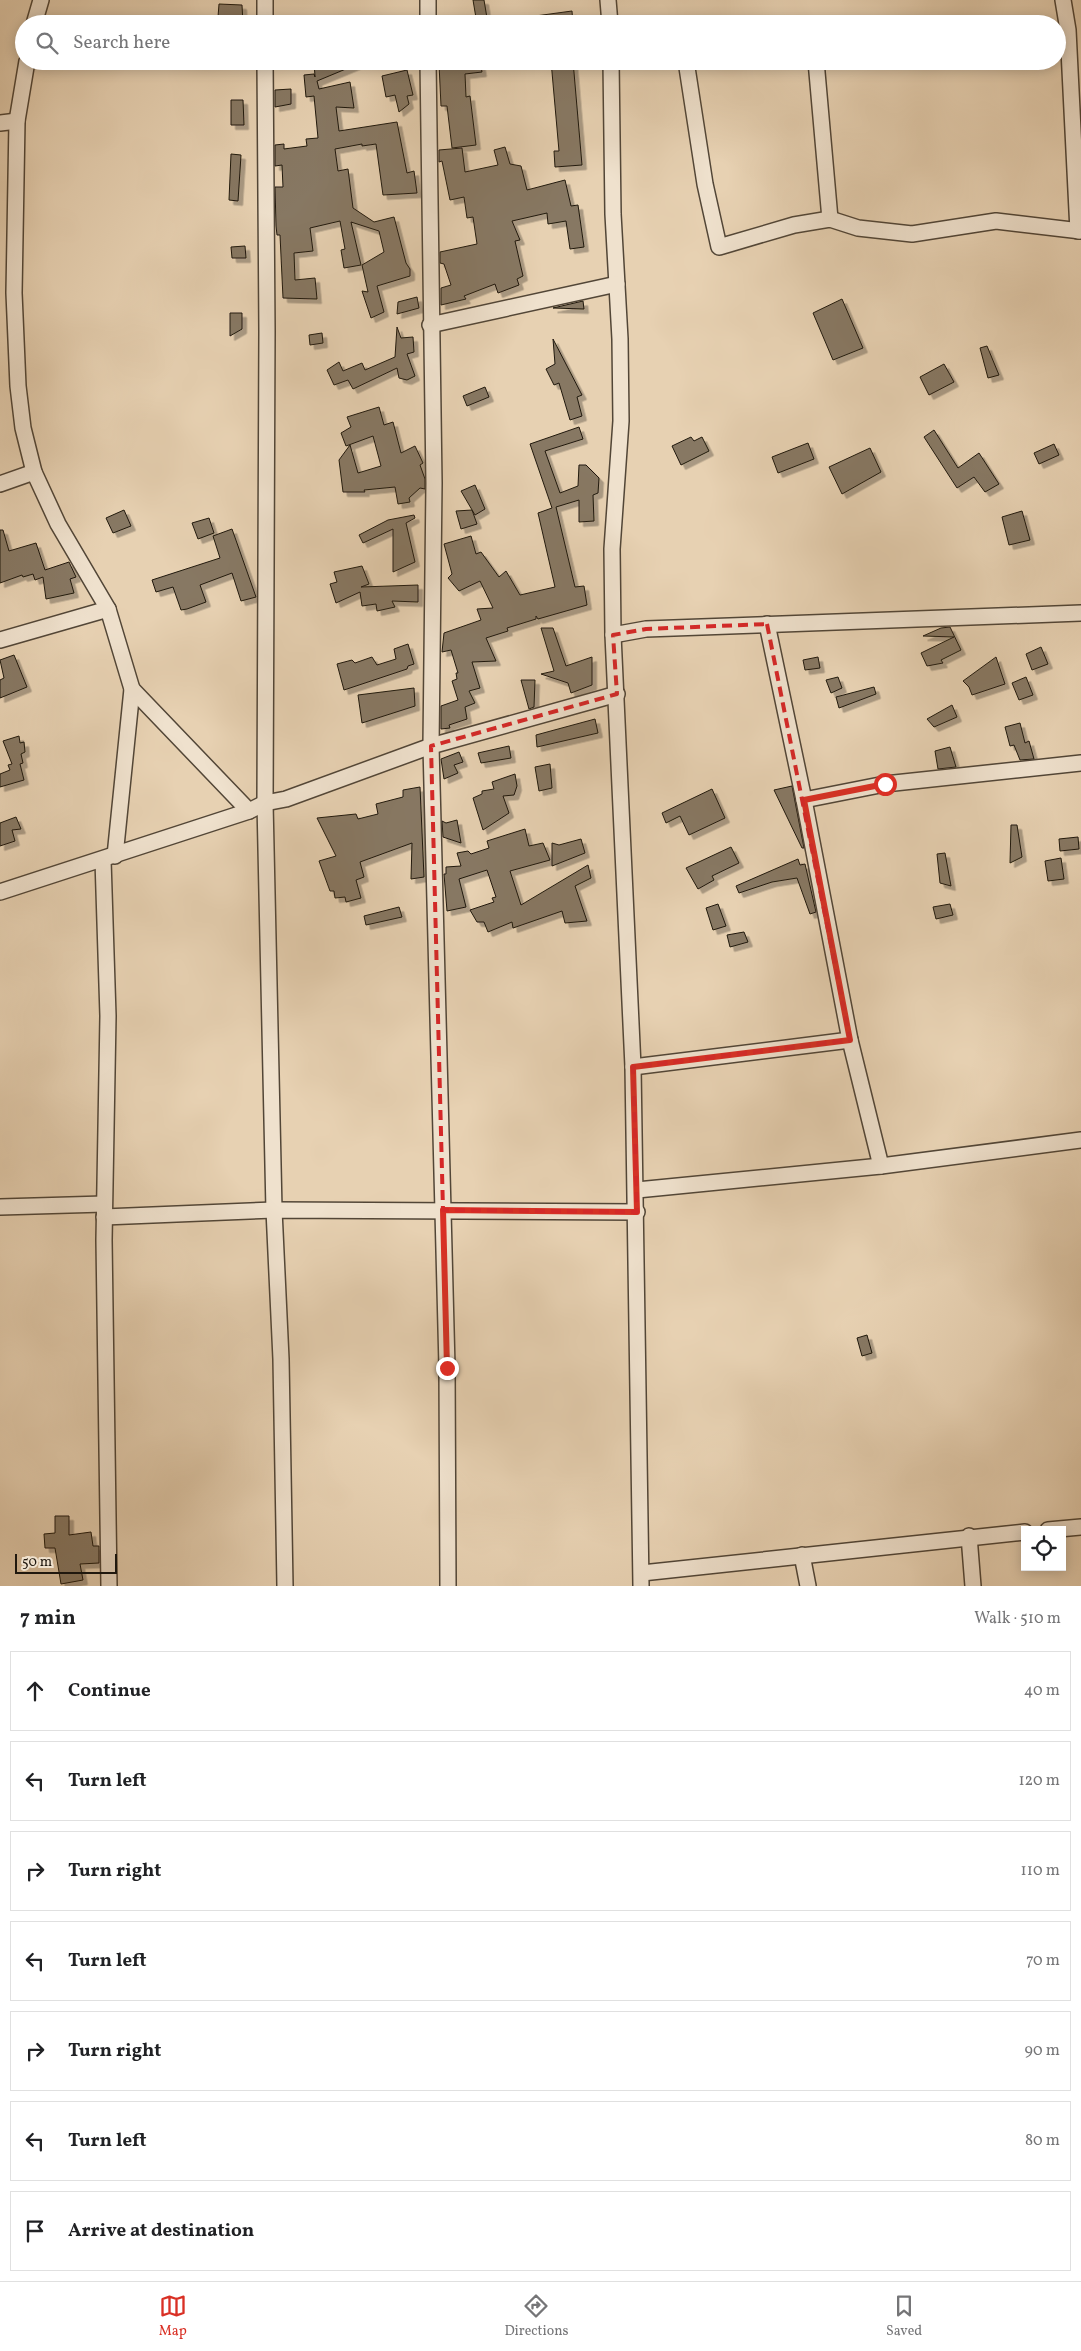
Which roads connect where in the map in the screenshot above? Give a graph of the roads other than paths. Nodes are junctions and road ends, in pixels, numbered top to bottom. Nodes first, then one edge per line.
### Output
1 (41, 0) edge
2 (265, 0) edge
3 (428, 0) edge
4 (608, 0) edge
5 (1063, 0) edge
6 (37, 15) edge
7 (265, 15) edge
8 (428, 15) edge
9 (609, 15) edge
10 (1066, 15) edge
11 (1066, 16) edge
12 (1069, 31) edge
13 (26, 70) edge
14 (265, 70) edge
15 (428, 70) edge
16 (612, 70) edge
17 (687, 70) edge
18 (817, 70) edge
19 (17, 121) junction
20 (0, 123) edge
21 (830, 219) junction
22 (1080, 231) edge
23 (617, 284) junction
24 (7, 293) edge
25 (430, 326) junction
26 (34, 472) junction
27 (0, 484) edge
28 (108, 609) junction
29 (1081, 613) edge
30 (767, 624) junction
31 (613, 635) junction
32 (0, 640) edge
33 (132, 689) junction
34 (617, 694) junction
35 (430, 746) junction
36 (1081, 763) edge
37 (804, 800) junction
38 (265, 803) junction
39 (249, 811) junction
40 (109, 858) junction
41 (0, 892) edge
42 (850, 1040) junction
43 (633, 1067) junction
44 (1081, 1140) edge
45 (881, 1166) junction
46 (637, 1190) junction
47 (0, 1207) edge
48 (104, 1210) junction
49 (274, 1210) junction
50 (443, 1210) junction
51 (637, 1212) junction
52 (1081, 1527) edge
53 (1066, 1528) edge
54 (1021, 1532) edge
55 (969, 1536) junction
56 (802, 1555) junction
57 (642, 1579) edge
58 (109, 1586) edge
59 (285, 1586) edge
60 (448, 1586) edge
61 (808, 1586) edge
62 (973, 1586) edge

1 - 6 street
2 - 7 street
3 - 8 street
4 - 9 street
5 - 10 street
11 - 12 street
12 - 22 street
13 - 19 street
14 - 38 street
15 - 25 street
16 - 23 street
17 - 21 street
18 - 21 street
19 - 20 street
19 - 24 street
21 - 22 street
23 - 25 street
23 - 31 street
24 - 26 street
25 - 35 street
26 - 27 street
26 - 28 street
28 - 32 street
28 - 33 street
29 - 30 street
30 - 31 street
30 - 37 street
31 - 34 street
33 - 39 street
33 - 40 street
34 - 35 street
34 - 43 street
35 - 38 street
35 - 50 street
36 - 37 street
37 - 42 street
38 - 39 street
38 - 49 street
39 - 40 street
40 - 41 street
40 - 48 street
42 - 43 street
42 - 45 street
43 - 46 street
44 - 45 street
45 - 46 street
46 - 51 street
47 - 48 street
48 - 49 street
48 - 58 street
49 - 50 street
49 - 59 street
50 - 51 street
50 - 60 street
51 - 57 street
52 - 53 street
54 - 55 street
55 - 56 street
55 - 62 street
56 - 57 street
56 - 61 street

